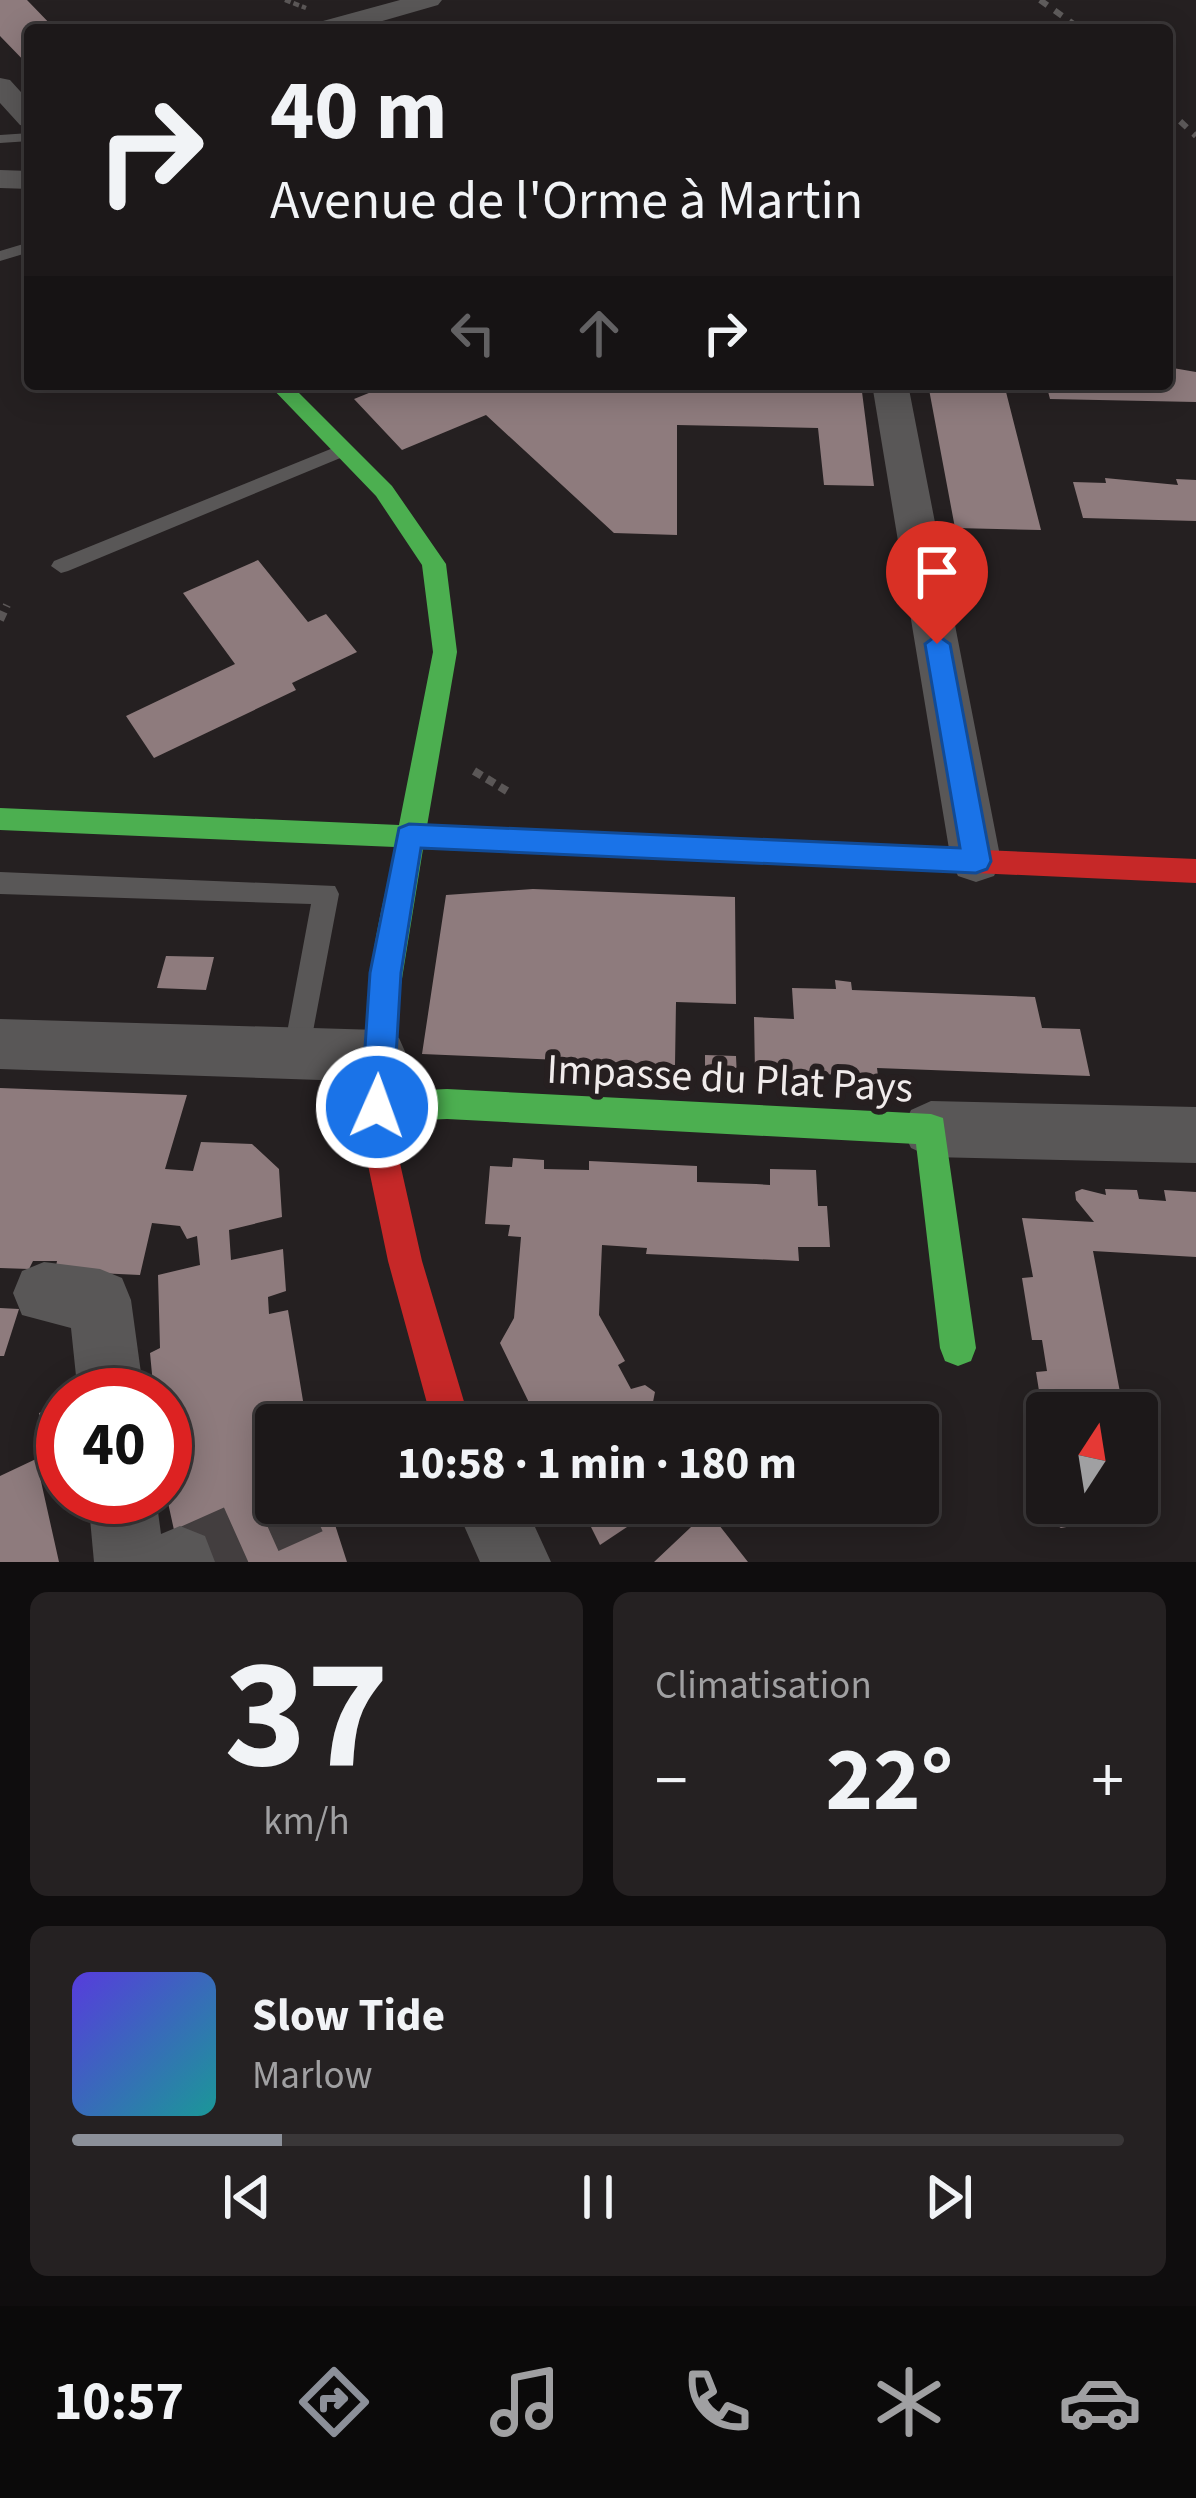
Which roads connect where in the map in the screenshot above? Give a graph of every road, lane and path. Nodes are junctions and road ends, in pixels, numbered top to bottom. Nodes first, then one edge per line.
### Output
1 (429, 0) edge
2 (343, 24) edge
3 (0, 86) edge
4 (24, 115) edge
5 (286, 390) edge
6 (891, 390) edge
7 (344, 450) junction
8 (61, 566) dead end
9 (7, 605) dead end
10 (0, 619) edge
11 (0, 819) edge
12 (409, 836) junction
13 (976, 861) junction
14 (1196, 871) edge
15 (0, 883) edge
16 (0, 1044) edge
17 (296, 1054) junction
18 (378, 1081) junction
19 (931, 1130) junction
20 (1196, 1136) edge
21 (44, 1293) dead end
22 (958, 1348) dead end
23 (108, 1368) edge
24 (446, 1404) edge
25 (125, 1524) edge
26 (498, 1524) edge
27 (129, 1562) edge
28 (516, 1562) edge

1 - 2 street
3 - 4 street
5 - 7 street
6 - 13 street
7 - 8 lane
7 - 12 street
9 - 10 path
11 - 12 street
12 - 13 street
12 - 18 street
13 - 14 street
15 - 17 lane
16 - 17 street
17 - 18 street
18 - 19 street, Impasse du Plat Pays
18 - 24 street
19 - 20 street
19 - 22 street, Impasse du Plat Pays
21 - 23 street
25 - 27 street
26 - 28 street

